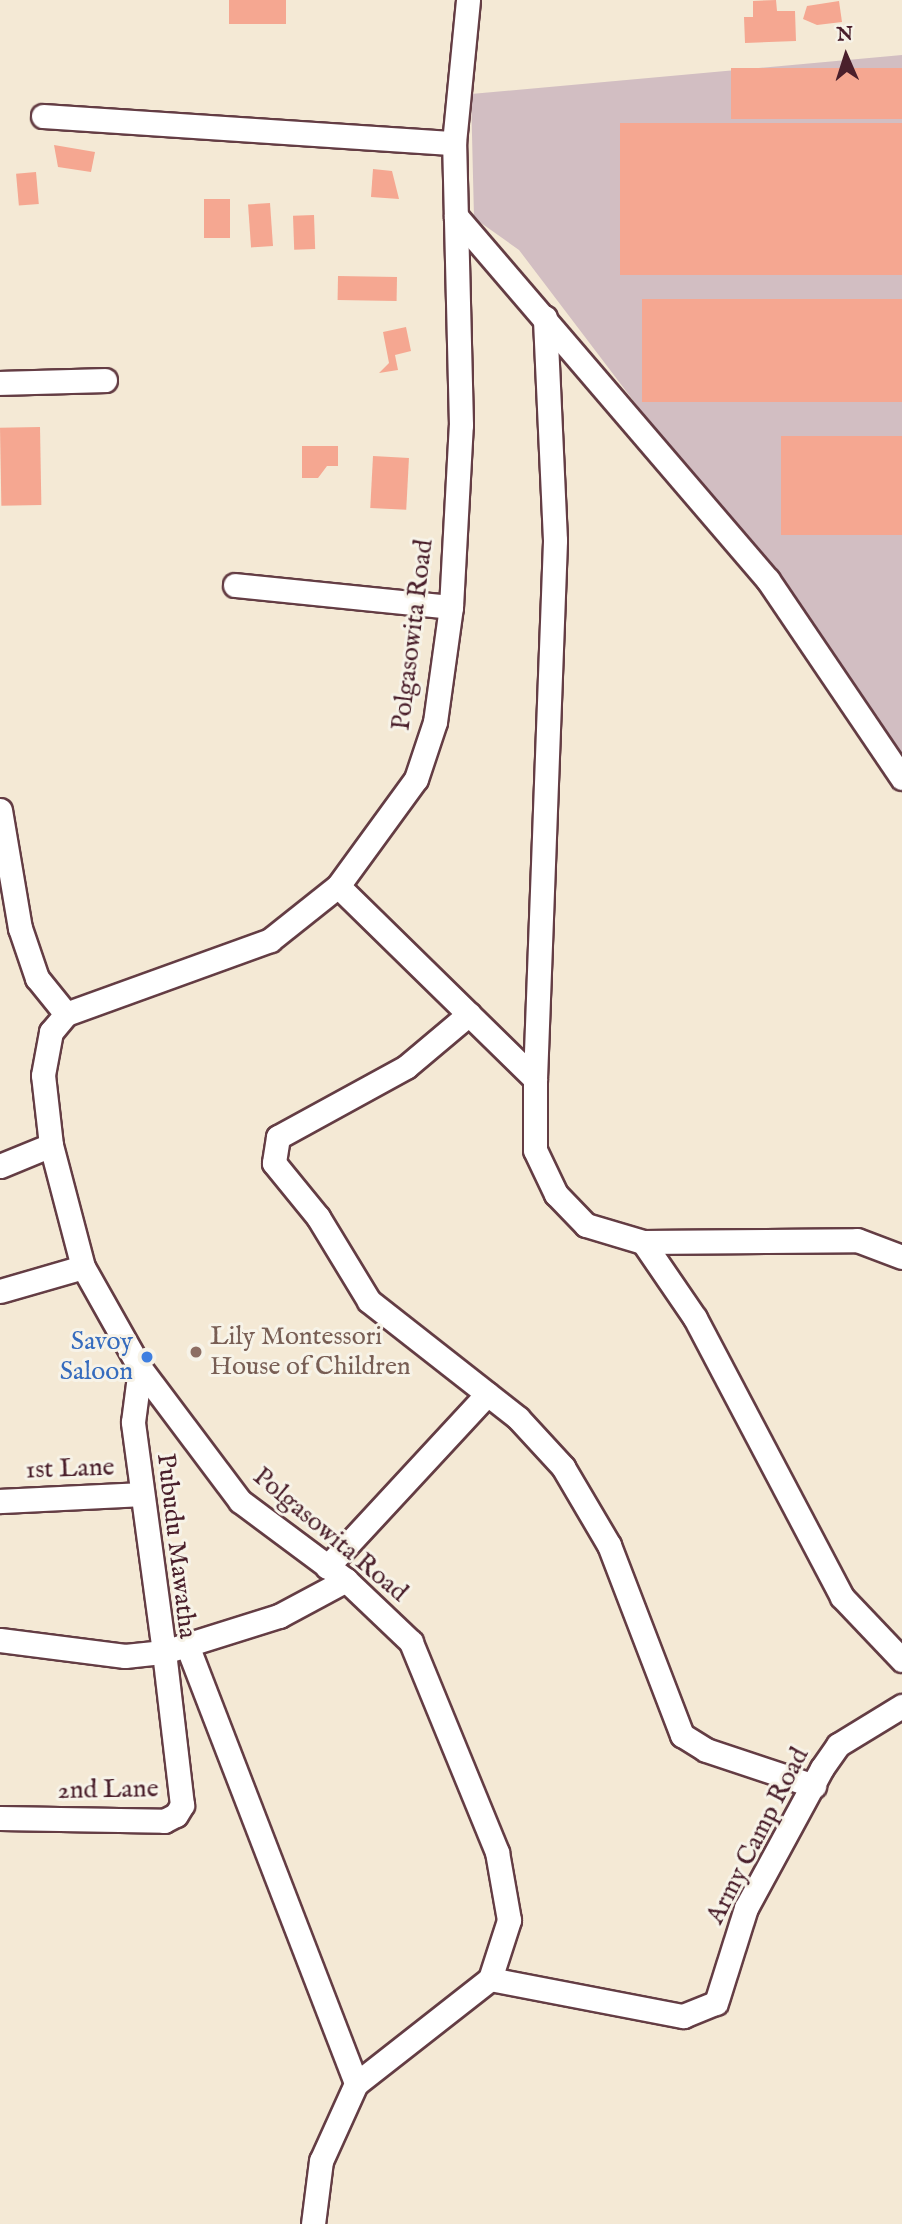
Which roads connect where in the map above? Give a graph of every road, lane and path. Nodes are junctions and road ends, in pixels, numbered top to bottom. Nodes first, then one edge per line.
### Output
1 (468, 0) edge
2 (43, 116) dead end
3 (454, 143) junction
4 (456, 216) junction
5 (545, 317) junction
6 (105, 380) dead end
7 (0, 383) edge
8 (235, 585) dead end
9 (450, 607) junction
10 (902, 778) edge
11 (0, 810) edge
12 (338, 886) junction
13 (66, 1014) junction
14 (469, 1014) junction
15 (536, 1079) junction
16 (51, 1145) junction
17 (0, 1166) edge
18 (643, 1242) junction
19 (902, 1257) edge
20 (83, 1267) junction
21 (0, 1292) edge
22 (140, 1368) junction
23 (487, 1394) junction
24 (142, 1494) junction
25 (0, 1500) edge
26 (327, 1567) junction
27 (346, 1580) junction
28 (0, 1640) edge
29 (187, 1645) junction
30 (164, 1652) junction
31 (902, 1660) edge
32 (902, 1706) edge
33 (814, 1786) junction
34 (0, 1818) edge
35 (490, 1979) junction
36 (356, 2084) junction
37 (313, 2224) edge

1 - 3 street, Polgasowita Road
2 - 3 street
3 - 4 street, Polgasowita Road
4 - 5 street
4 - 9 street, Polgasowita Road
5 - 10 street
5 - 15 street
6 - 7 street
8 - 9 street
9 - 12 street, Polgasowita Road
11 - 13 street
12 - 13 street, Polgasowita Road
12 - 14 street
13 - 16 street, Polgasowita Road
14 - 15 street
14 - 23 street
15 - 18 street
16 - 17 street
16 - 20 street, Polgasowita Road
18 - 19 street
18 - 31 street
20 - 21 street
20 - 22 street, Polgasowita Road
22 - 24 street, Pubudu Mawatha
22 - 26 street, Polgasowita Road
23 - 26 street
23 - 33 street
24 - 25 street, 1st Lane
24 - 30 street, Pubudu Mawatha
26 - 27 street, Polgasowita Road
27 - 29 street
27 - 35 street, Polgasowita Road
28 - 30 street, Pubudu Mawatha
29 - 30 street
29 - 36 street
30 - 34 street, 2nd Lane
32 - 33 street, Army Camp Road
33 - 35 street, Army Camp Road
35 - 36 street
36 - 37 street

